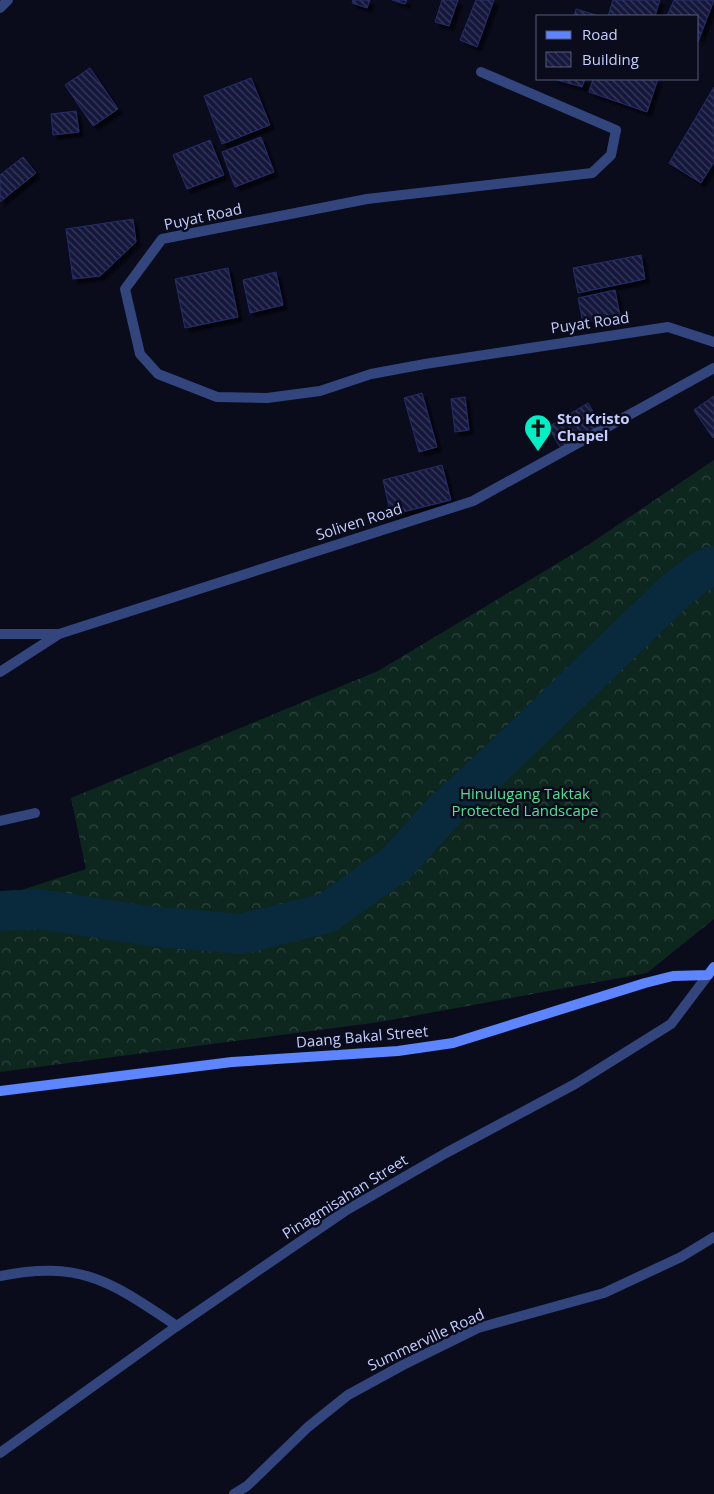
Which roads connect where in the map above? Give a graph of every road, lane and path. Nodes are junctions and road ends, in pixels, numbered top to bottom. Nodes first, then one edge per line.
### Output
1 (8, 0) edge
2 (0, 8) edge
3 (481, 72) dead end
4 (714, 342) edge
5 (714, 368) edge
6 (0, 634) edge
7 (59, 634) junction
8 (0, 672) edge
9 (35, 813) dead end
10 (0, 821) edge
11 (711, 971) edge
12 (0, 1091) edge
13 (714, 1237) edge
14 (0, 1276) edge
15 (177, 1326) junction
16 (0, 1453) edge
17 (234, 1494) edge

1 - 2 street
3 - 4 street, Puyat Road
5 - 7 street, Soliven Road
6 - 7 street
7 - 8 street, Soliven Road
9 - 10 street
11 - 12 street, Daang Bakal Street
11 - 15 street, Pinagmisahan Street
13 - 17 street, Summerville Road
14 - 15 street
15 - 16 street, Pinagmisahan Street

